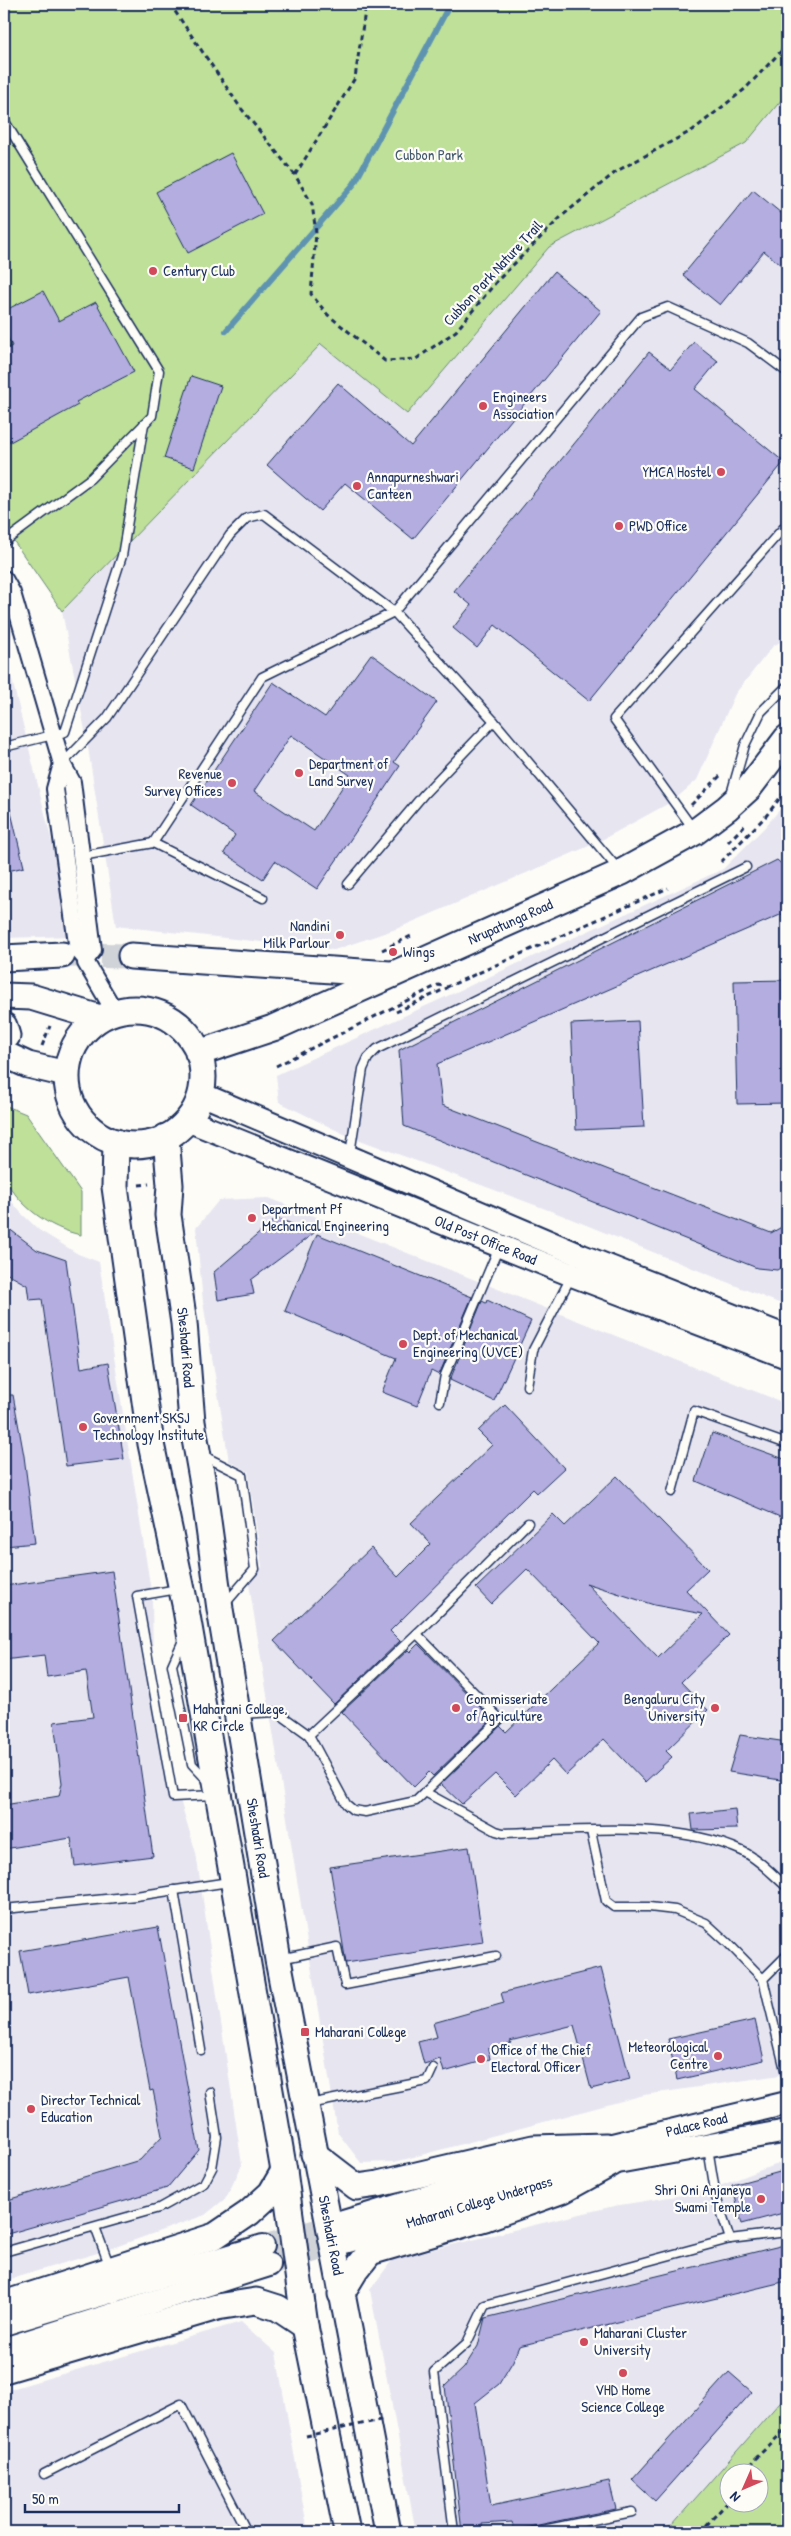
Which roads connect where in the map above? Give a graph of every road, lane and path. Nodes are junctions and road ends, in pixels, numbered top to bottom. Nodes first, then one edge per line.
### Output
1 (170, 4) edge
2 (366, 4) edge
3 (787, 45) edge
4 (4, 120) edge
5 (296, 175) junction
6 (787, 372) edge
7 (144, 424) junction
8 (787, 524) edge
9 (4, 542) edge
10 (4, 579) edge
11 (394, 612) junction
12 (787, 686) edge
13 (494, 721) junction
14 (53, 736) junction
15 (787, 738) edge
16 (4, 747) edge
17 (62, 764) junction
18 (722, 773) dead end
19 (787, 789) edge
20 (690, 805) dead end
21 (727, 808) junction
22 (753, 817) dead end
23 (695, 832) junction
24 (728, 842) dead end
25 (153, 843) junction
26 (82, 856) junction
27 (716, 865) dead end
28 (746, 867) dead end
29 (622, 872) junction
30 (348, 884) dead end
31 (673, 886) dead end
32 (264, 898) dead end
33 (413, 935) dead end
34 (375, 953) dead end
35 (131, 956) tunnel mouth
36 (74, 957) junction
37 (4, 958) edge
38 (395, 974) junction
39 (448, 988) junction
40 (4, 996) edge
41 (396, 1012) dead end
42 (107, 1015) junction
43 (4, 1026) edge
44 (50, 1026) dead end
45 (4, 1037) edge
46 (41, 1051) dead end
47 (198, 1053) junction
48 (4, 1054) edge
49 (276, 1066) dead end
50 (66, 1074) junction
51 (201, 1094) junction
52 (187, 1120) junction
53 (166, 1137) junction
54 (116, 1142) junction
55 (349, 1159) junction
56 (499, 1245) junction
57 (572, 1275) junction
58 (787, 1337) edge
59 (787, 1357) edge
60 (526, 1386) dead end
61 (440, 1402) dead end
62 (787, 1444) edge
63 (198, 1453) junction
64 (672, 1492) dead end
65 (528, 1523) dead end
66 (182, 1589) junction
67 (220, 1609) junction
68 (417, 1634) junction
69 (238, 1714) junction
70 (308, 1735) junction
71 (425, 1792) junction
72 (218, 1793) junction
73 (591, 1831) junction
74 (234, 1881) junction
75 (787, 1887) edge
76 (174, 1890) junction
77 (4, 1909) edge
78 (787, 1955) edge
79 (496, 1956) dead end
80 (278, 1960) junction
81 (763, 1979) junction
82 (201, 2050) dead end
83 (433, 2068) dead end
84 (787, 2078) edge
85 (210, 2092) dead end
86 (787, 2103) edge
87 (305, 2105) junction
88 (787, 2131) edge
89 (708, 2146) junction
90 (314, 2154) junction
91 (609, 2155) junction
92 (284, 2171) junction
93 (95, 2227) junction
94 (343, 2232) tunnel mouth
95 (787, 2232) edge
96 (730, 2239) junction
97 (4, 2252) edge
98 (111, 2269) junction
99 (341, 2294) junction
100 (4, 2304) edge
101 (4, 2324) edge
102 (305, 2326) junction
103 (4, 2349) edge
104 (4, 2370) edge
105 (385, 2419) dead end
106 (787, 2428) edge
107 (306, 2436) dead end
108 (751, 2464) edge
109 (44, 2474) dead end
110 (632, 2512) dead end
111 (718, 2513) edge
112 (247, 2532) edge
113 (347, 2532) edge
114 (388, 2532) edge
115 (454, 2532) edge
116 (533, 2532) edge
117 (700, 2532) edge

1 - 5 path, Cubbon Park Nature Trail
2 - 5 path
3 - 5 path, Cubbon Park Nature Trail
4 - 7 lane
6 - 11 lane
7 - 9 lane
7 - 14 lane
8 - 23 lane
10 - 14 street
11 - 13 lane
11 - 17 lane
11 - 25 lane
12 - 21 lane
13 - 29 lane
13 - 30 lane
14 - 16 lane
14 - 17 street
15 - 21 main road, Nrupatunga Road
17 - 26 street
17 - 36 street
18 - 20 path
19 - 27 path
21 - 23 main road, Nrupatunga Road
22 - 24 path
23 - 29 main road, Nrupatunga Road
25 - 26 lane
25 - 32 lane
26 - 36 street
28 - 55 lane
29 - 38 main road, Nrupatunga Road
31 - 39 path
33 - 34 path
35 - 38 main road
36 - 37 main road
36 - 42 street
38 - 47 main road, Nrupatunga Road
39 - 41 path
39 - 49 path
40 - 42 main road
42 - 47 main road
42 - 50 main road
43 - 45 main road
44 - 46 path
47 - 51 main road
48 - 50 main road
50 - 54 main road
51 - 52 main road
51 - 55 street, Old Post Office Road
52 - 53 main road
52 - 56 street, Old Post Office Road
53 - 54 main road
53 - 63 main road, Sheshadri Road
54 - 66 main road, Sheshadri Road
55 - 58 street, Old Post Office Road
56 - 57 street, Old Post Office Road
56 - 61 lane
57 - 59 street, Old Post Office Road
57 - 60 lane
62 - 64 lane
63 - 67 main road, Sheshadri Road
63 - 67 lane
65 - 68 lane
66 - 72 main road, Sheshadri Road
66 - 72 lane
67 - 69 main road, Sheshadri Road
68 - 70 lane
68 - 71 lane
69 - 70 lane
69 - 80 main road, Sheshadri Road
70 - 71 lane
71 - 73 lane
72 - 74 main road, Sheshadri Road
73 - 75 lane
73 - 81 lane
74 - 76 lane
74 - 92 main road, Sheshadri Road
76 - 77 lane
76 - 82 lane
78 - 81 lane
79 - 80 lane
80 - 87 main road, Sheshadri Road
81 - 84 lane
83 - 87 lane
85 - 93 lane
86 - 91 street, Palace Road
87 - 90 main road, Sheshadri Road
88 - 89 street, Palace Road
89 - 91 street, Palace Road
89 - 96 lane
90 - 91 main road
90 - 99 main road, Sheshadri Road
91 - 94 street, Maharani College Underpass
91 - 99 main road
92 - 98 main road
92 - 102 main road, Sheshadri Road
93 - 97 lane
93 - 98 lane
95 - 96 lane
96 - 115 lane
98 - 100 main road
99 - 114 main road, Sheshadri Road
101 - 103 street
102 - 104 main road
102 - 113 main road, Sheshadri Road
105 - 107 path, bridge
106 - 108 path
109 - 112 lane
110 - 116 lane
111 - 117 path

